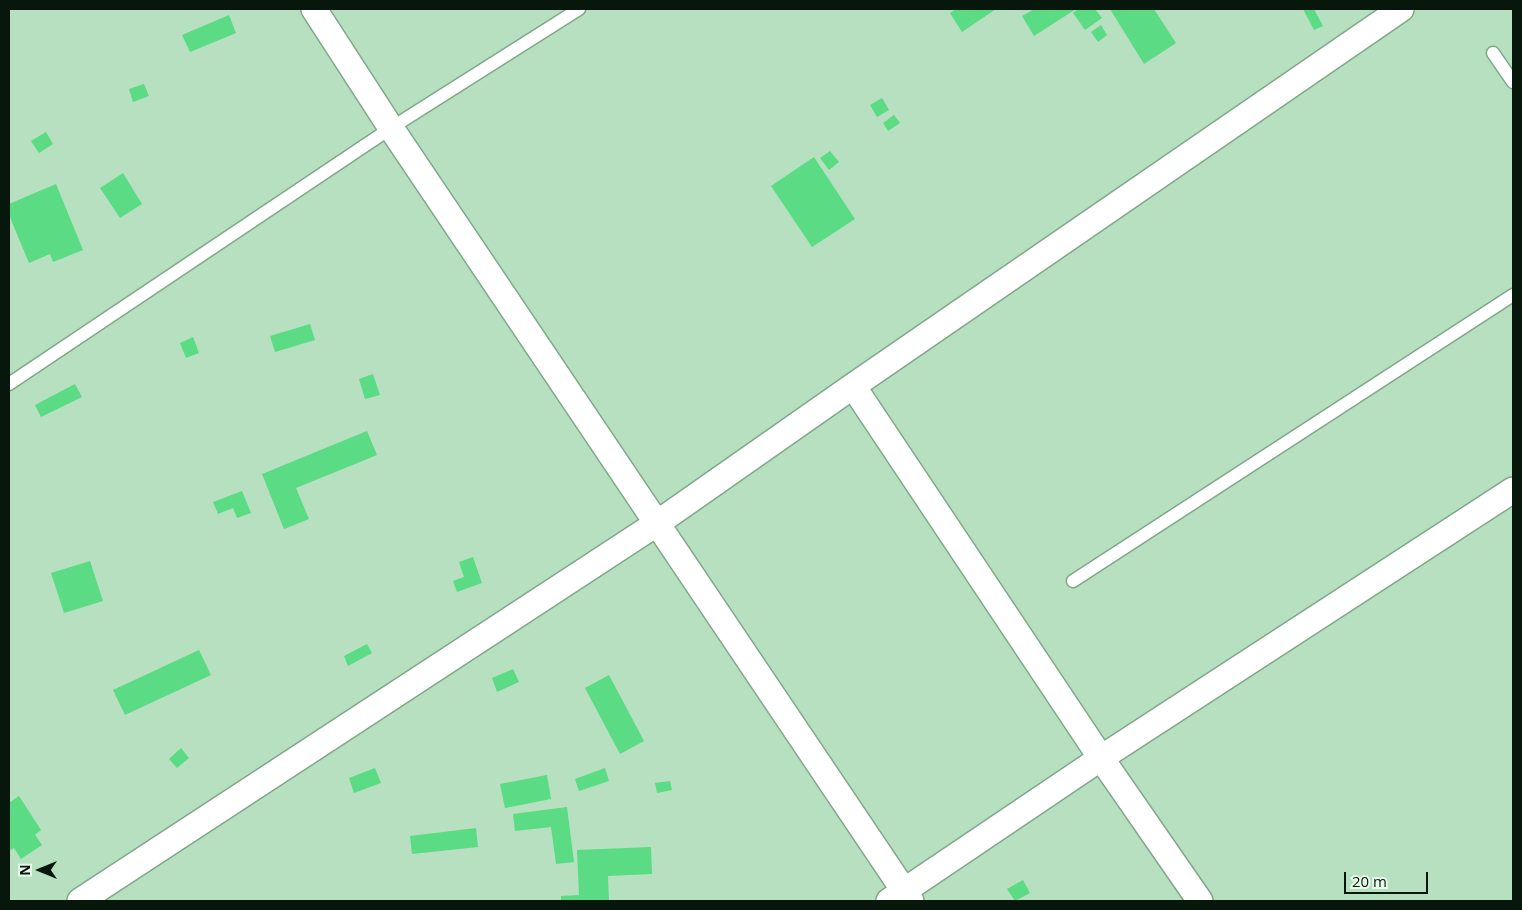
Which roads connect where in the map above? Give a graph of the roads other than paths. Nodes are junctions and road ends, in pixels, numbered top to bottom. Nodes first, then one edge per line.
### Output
1 (314, 9) edge
2 (579, 9) edge
3 (1402, 9) edge
4 (1493, 53) dead end
5 (1513, 82) edge
6 (391, 128) junction
7 (1513, 295) edge
8 (9, 384) edge
9 (852, 386) junction
10 (1513, 490) edge
11 (656, 524) junction
12 (1073, 581) dead end
13 (1101, 758) junction
14 (902, 898) edge
15 (80, 901) edge
16 (1200, 901) edge

1 - 6 street
2 - 6 lane
3 - 9 street
4 - 5 lane
6 - 8 lane
6 - 11 street
7 - 12 lane
9 - 11 street
9 - 13 street
10 - 13 street
11 - 14 street
11 - 15 street
13 - 14 street
13 - 16 street

